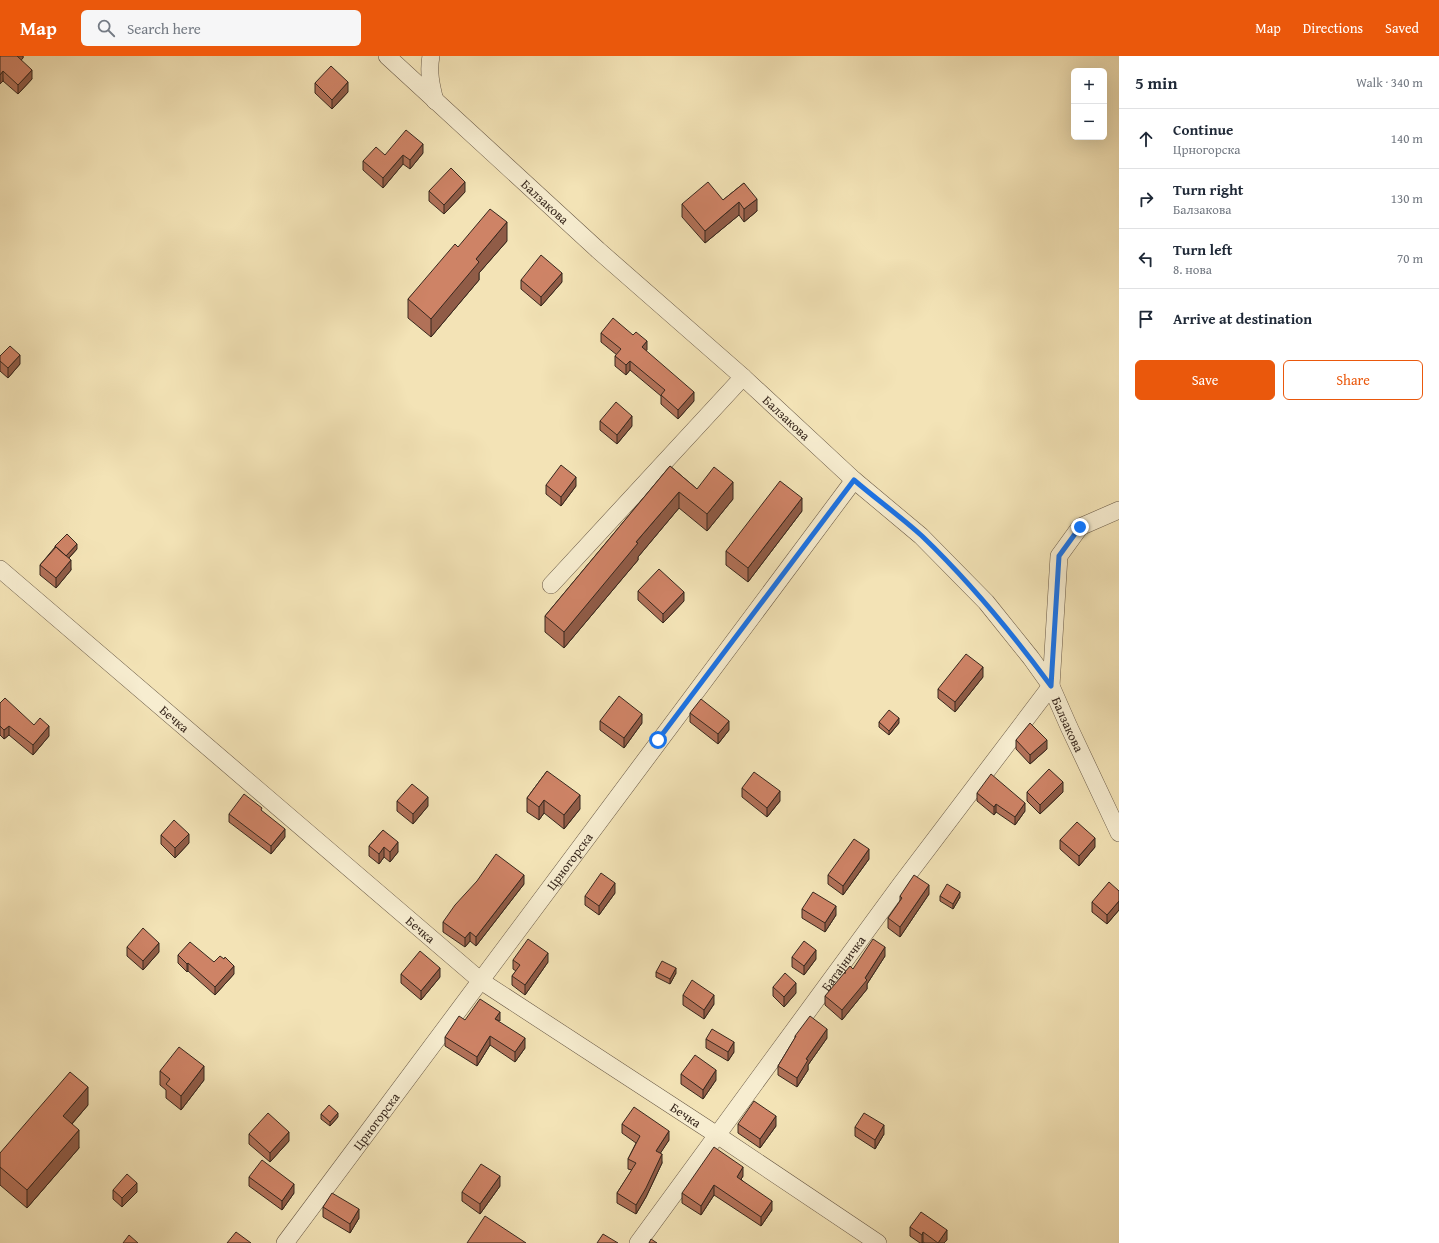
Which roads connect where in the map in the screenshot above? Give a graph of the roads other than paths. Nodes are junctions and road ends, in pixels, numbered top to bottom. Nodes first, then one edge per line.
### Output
1 (387, 56) edge
2 (431, 56) edge
3 (435, 101) junction
4 (743, 377) junction
5 (854, 480) junction
6 (1119, 510) edge
7 (0, 569) edge
8 (551, 585) dead end
9 (1051, 686) junction
10 (1119, 833) edge
11 (481, 981) junction
12 (717, 1135) junction
13 (285, 1243) edge
14 (638, 1243) edge
15 (878, 1243) edge

1 - 3 street, Балзакова
2 - 3 street
3 - 4 street, Балзакова
4 - 5 street, Балзакова
4 - 8 street
5 - 9 street, Балзакова
5 - 11 street, Црногорска
6 - 9 street
7 - 11 street, Бечка
9 - 10 street, Балзакова
9 - 12 street, Батајничка
11 - 12 street, Бечка
11 - 13 street, Црногорска
12 - 14 street, Батајничка
12 - 15 street, Бечка

